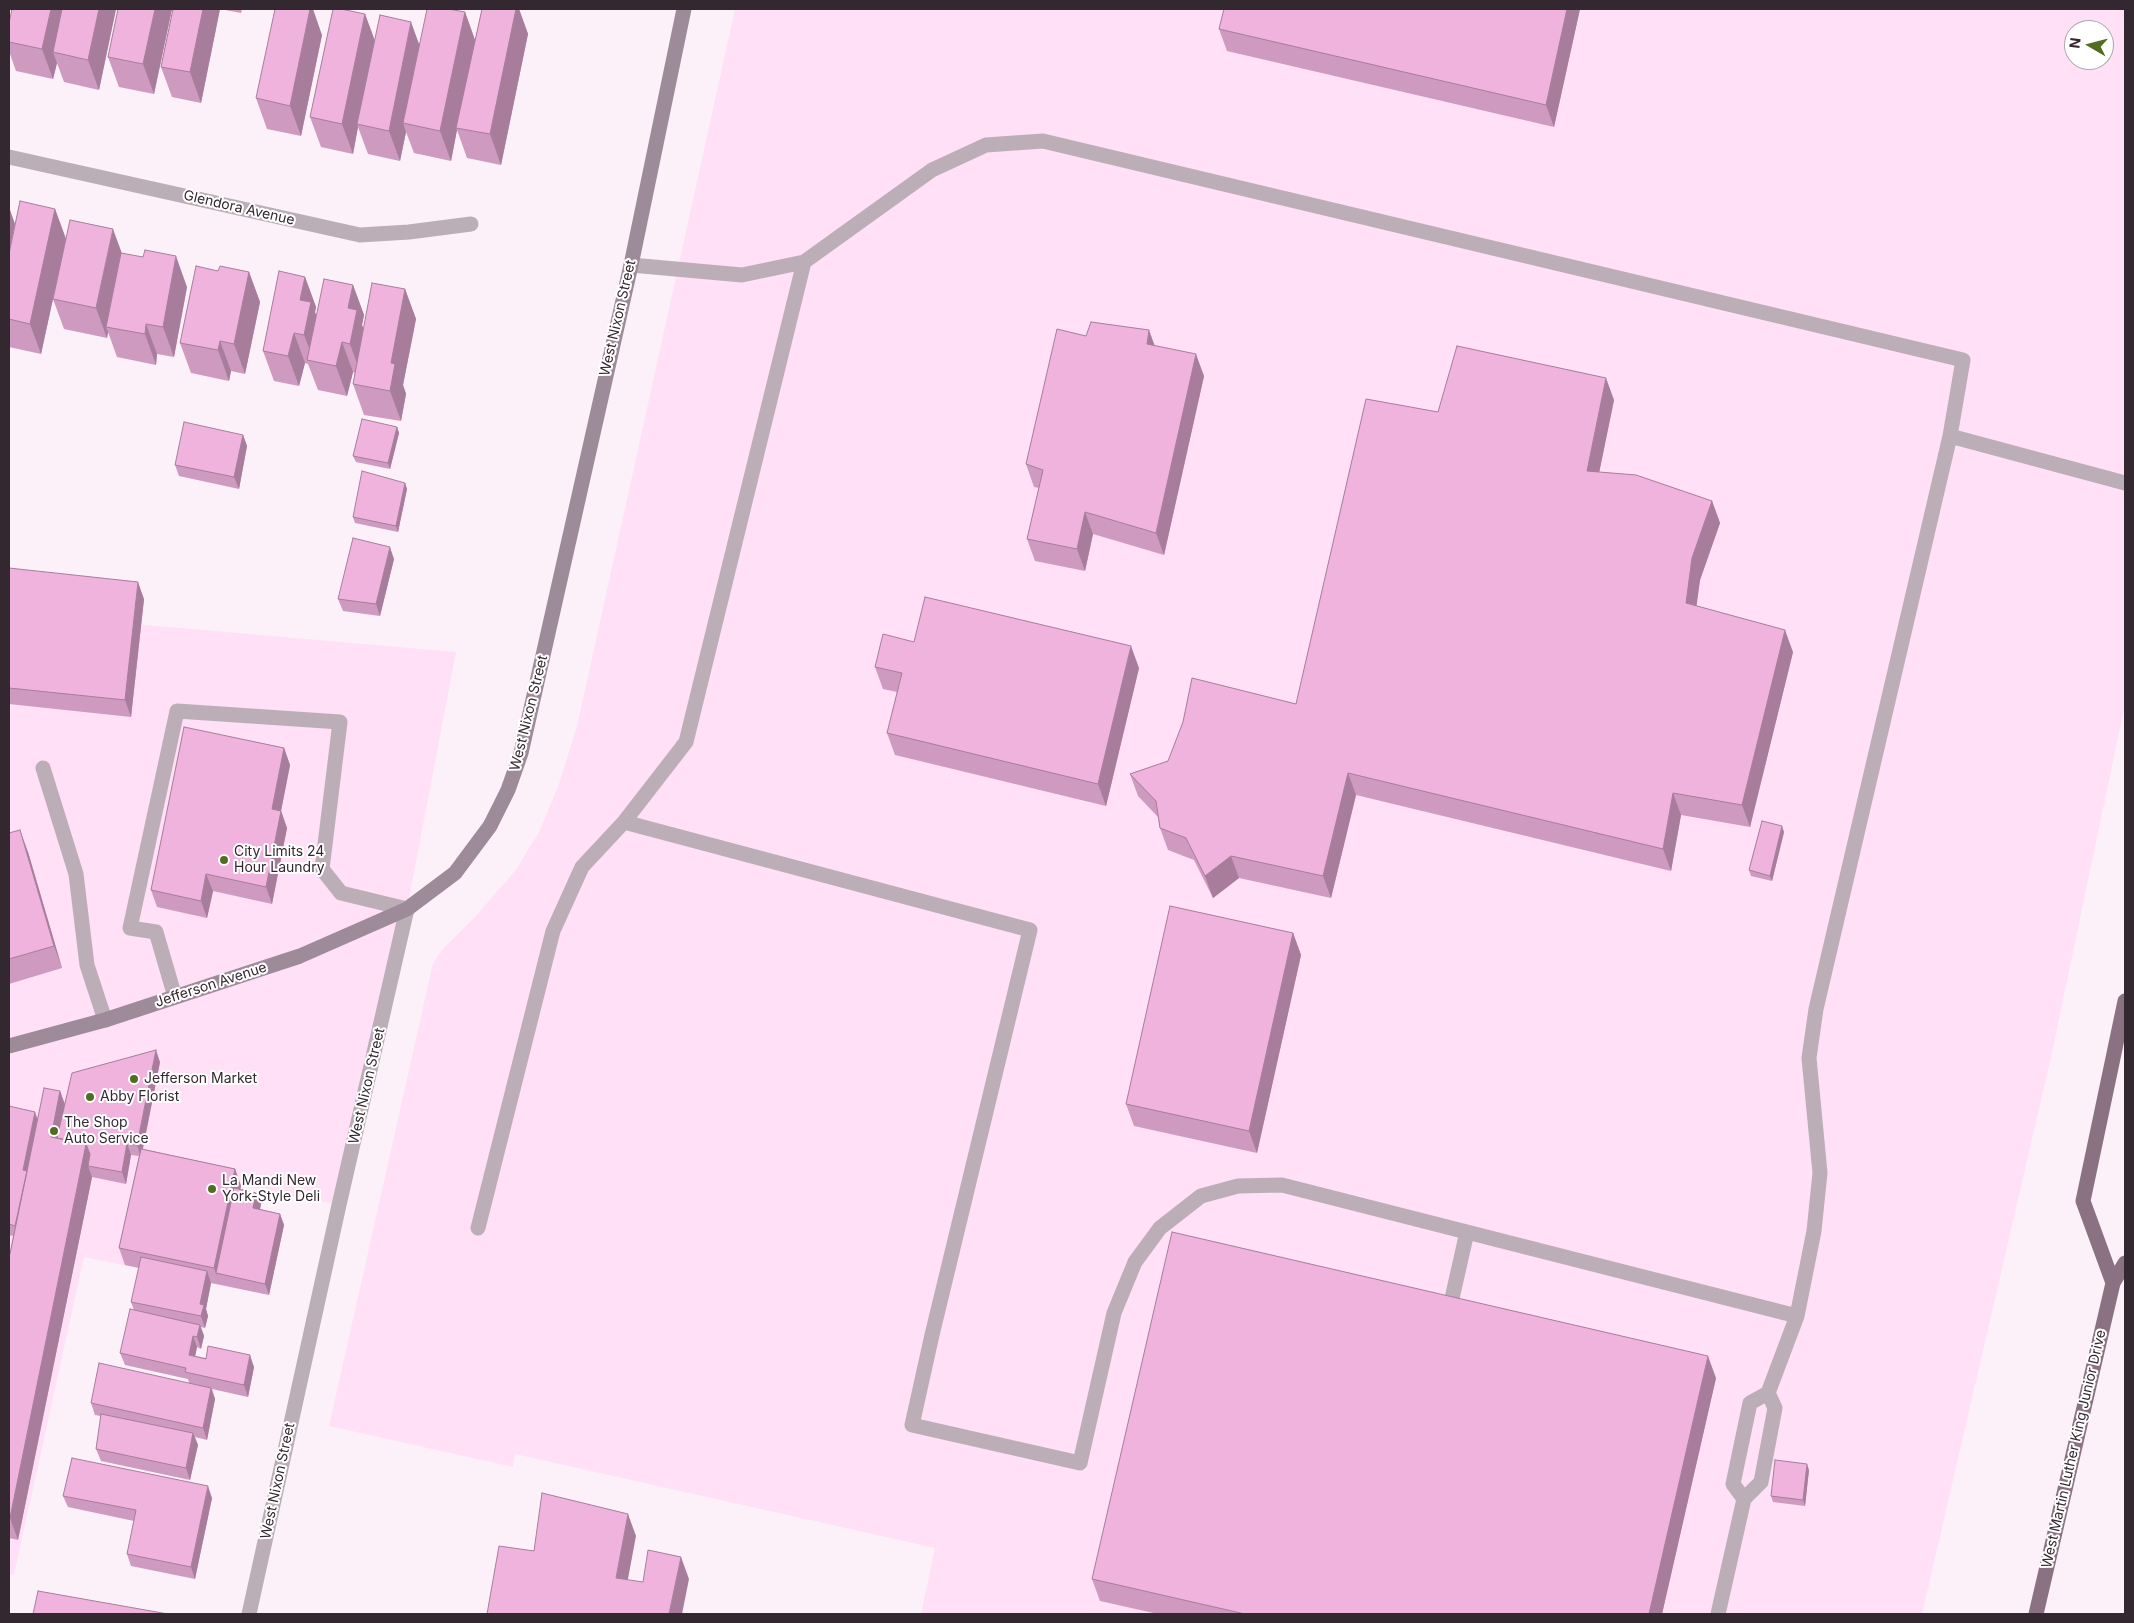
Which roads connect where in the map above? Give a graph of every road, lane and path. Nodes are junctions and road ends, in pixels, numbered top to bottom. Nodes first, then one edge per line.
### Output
1 (684, 9) edge
2 (9, 157) edge
3 (471, 224) dead end
4 (804, 262) junction
5 (630, 264) junction
6 (1950, 436) junction
7 (2125, 483) edge
8 (43, 768) dead end
9 (624, 822) junction
10 (408, 909) junction
11 (175, 997) junction
12 (2125, 1001) edge
13 (105, 1020) junction
14 (9, 1046) edge
15 (478, 1228) dead end
16 (1467, 1232) junction
17 (2125, 1263) edge
18 (2113, 1283) junction
19 (1448, 1316) edge
20 (1797, 1316) junction
21 (1768, 1393) junction
22 (1744, 1499) junction
23 (249, 1614) edge
24 (1718, 1614) edge
25 (2036, 1614) edge

1 - 5 street, West Nixon Street
2 - 3 street, Glendora Avenue
4 - 5 street
4 - 6 street
4 - 9 street
5 - 10 street, West Nixon Street
6 - 7 street
6 - 20 street
8 - 13 street
9 - 15 street
9 - 16 street
10 - 11 street, Jefferson Avenue
10 - 11 street
10 - 23 street, West Nixon Street
11 - 13 street, Jefferson Avenue
12 - 18 main road
13 - 14 street, Jefferson Avenue
16 - 19 street
16 - 20 street
17 - 18 main road, West Martin Luther King Junior Drive
18 - 25 main road, West Martin Luther King Junior Drive
20 - 21 street
21 - 22 street
21 - 22 street
22 - 24 street

